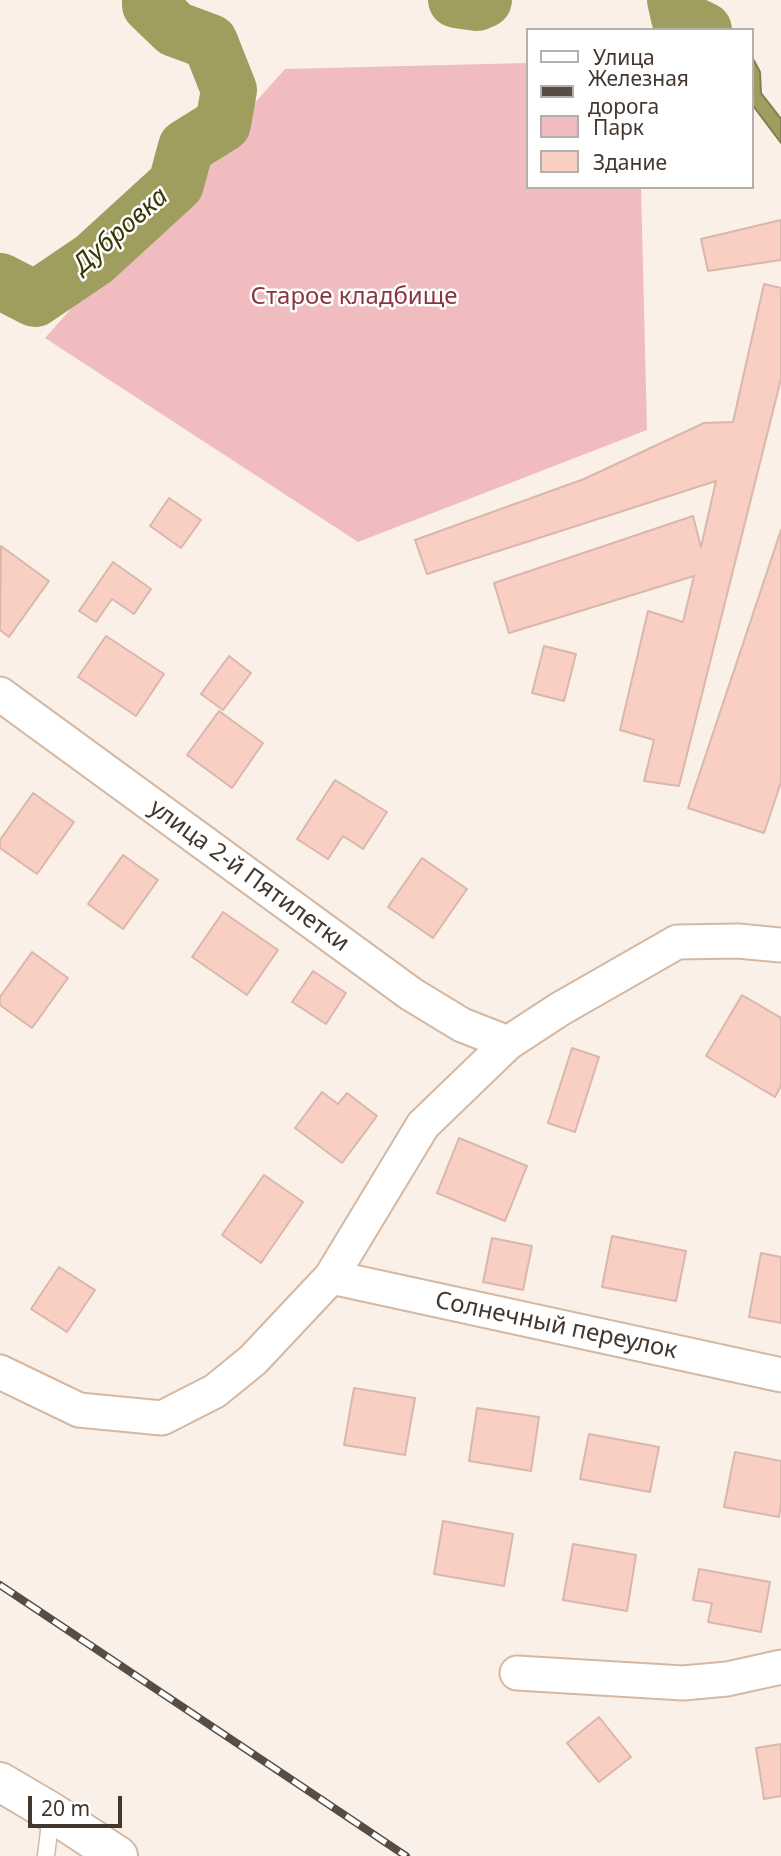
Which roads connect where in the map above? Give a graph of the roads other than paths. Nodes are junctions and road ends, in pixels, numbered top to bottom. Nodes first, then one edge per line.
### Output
1 (0, 694) edge
2 (781, 945) edge
3 (508, 1043) junction
4 (331, 1277) junction
5 (0, 1372) edge
6 (781, 1375) edge
7 (781, 1667) edge
8 (517, 1673) dead end
9 (0, 1782) edge
10 (51, 1812) junction
11 (46, 1856) edge
12 (118, 1856) edge

1 - 3 street, улица 2-й Пятилетки
2 - 3 street
3 - 4 street
4 - 5 street
4 - 6 street, Солнечный переулок
7 - 8 street
9 - 10 street
10 - 11 lane
10 - 12 street

